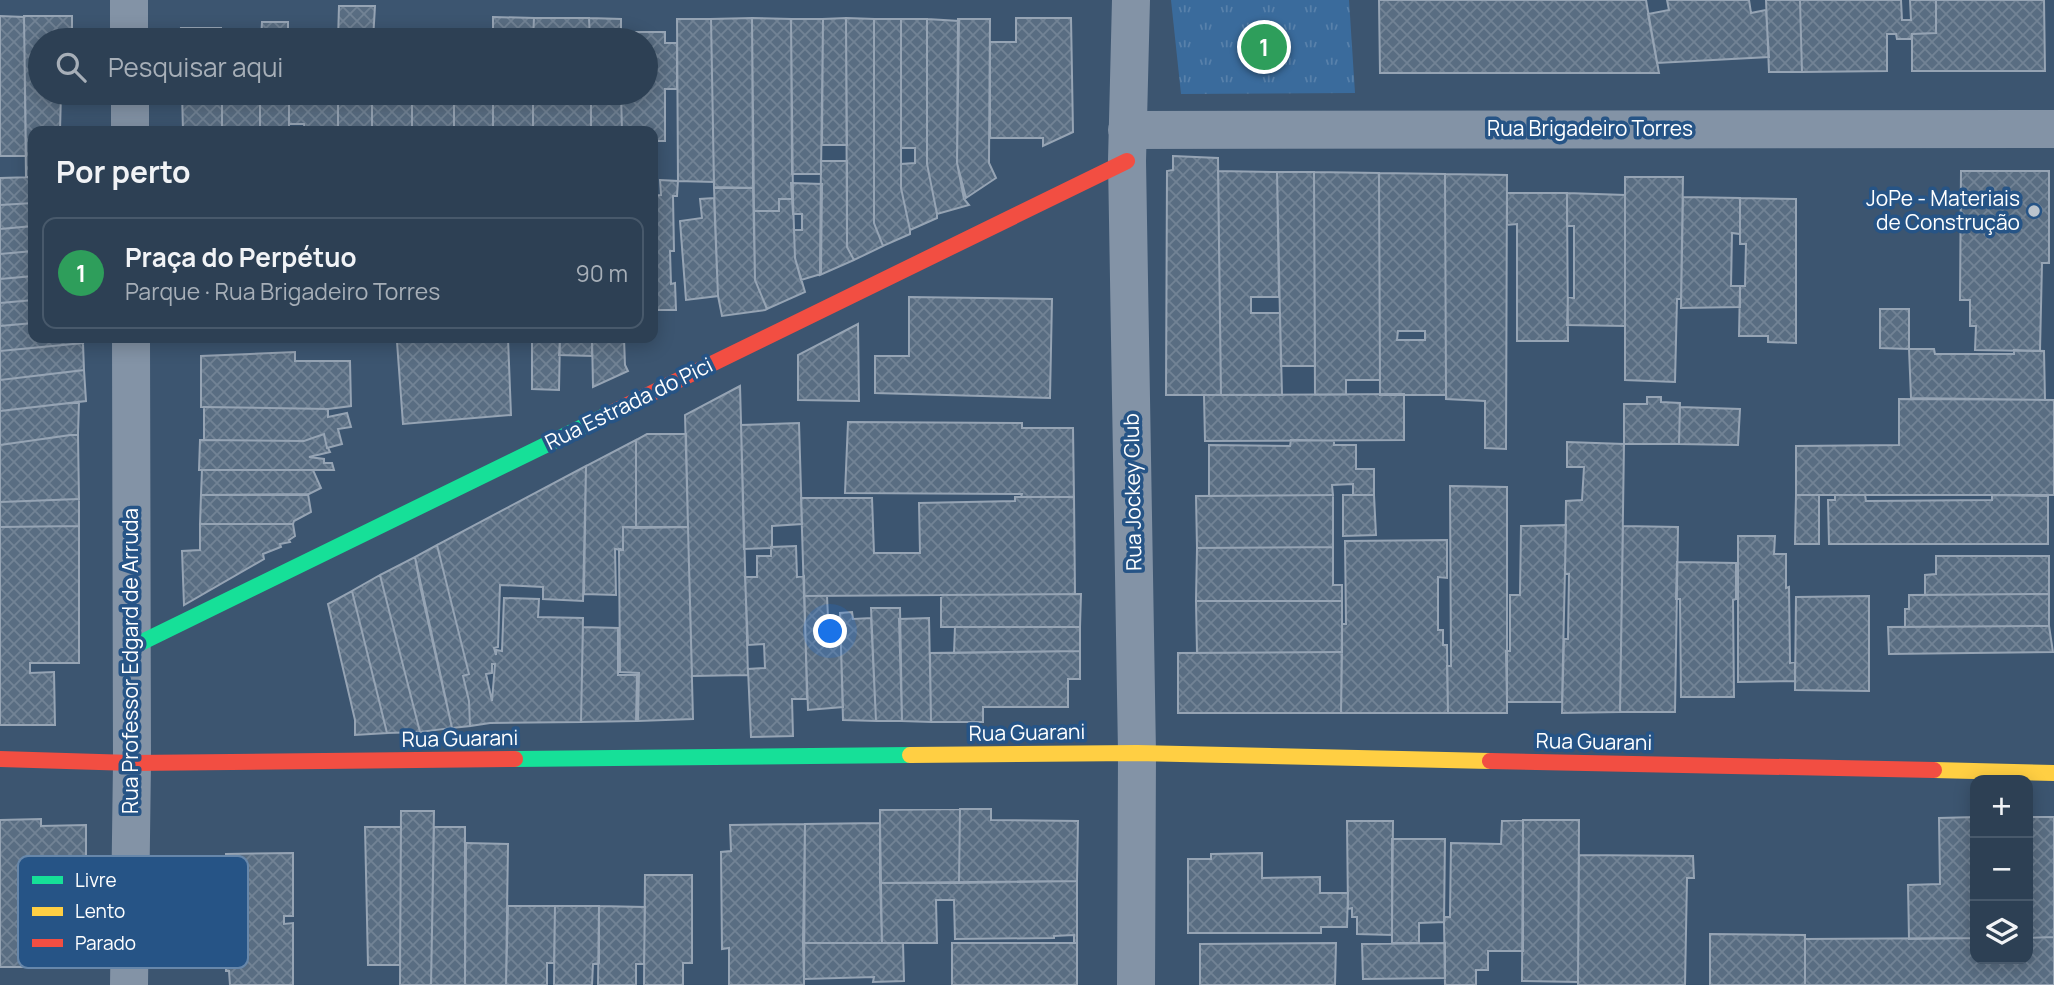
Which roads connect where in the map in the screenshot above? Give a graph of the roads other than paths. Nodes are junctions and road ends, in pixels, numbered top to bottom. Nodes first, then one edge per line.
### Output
1 (129, 0) edge
2 (1130, 0) edge
3 (129, 28) edge
4 (130, 105) edge
5 (130, 126) edge
6 (2054, 129) edge
7 (1127, 145) junction
8 (131, 343) edge
9 (132, 647) junction
10 (1137, 753) junction
11 (4, 762) edge
12 (132, 763) junction
13 (2054, 772) edge
14 (131, 856) edge
15 (1136, 985) edge

1 - 3 street
2 - 7 street, Rua Jockey Club
4 - 5 street
6 - 7 street, Rua Brigadeiro Torres
7 - 9 street, Rua Estrada do Pici
7 - 10 street, Rua Jockey Club
8 - 9 street, Rua Professor Edgard de Arruda
9 - 12 street, Rua Professor Edgard de Arruda
10 - 12 street, Rua Guarani
10 - 13 street, Rua Guarani
10 - 15 street, Rua Jockey Club
11 - 12 street, Rua Guarani
12 - 14 street, Rua Professor Edgard de Arruda

